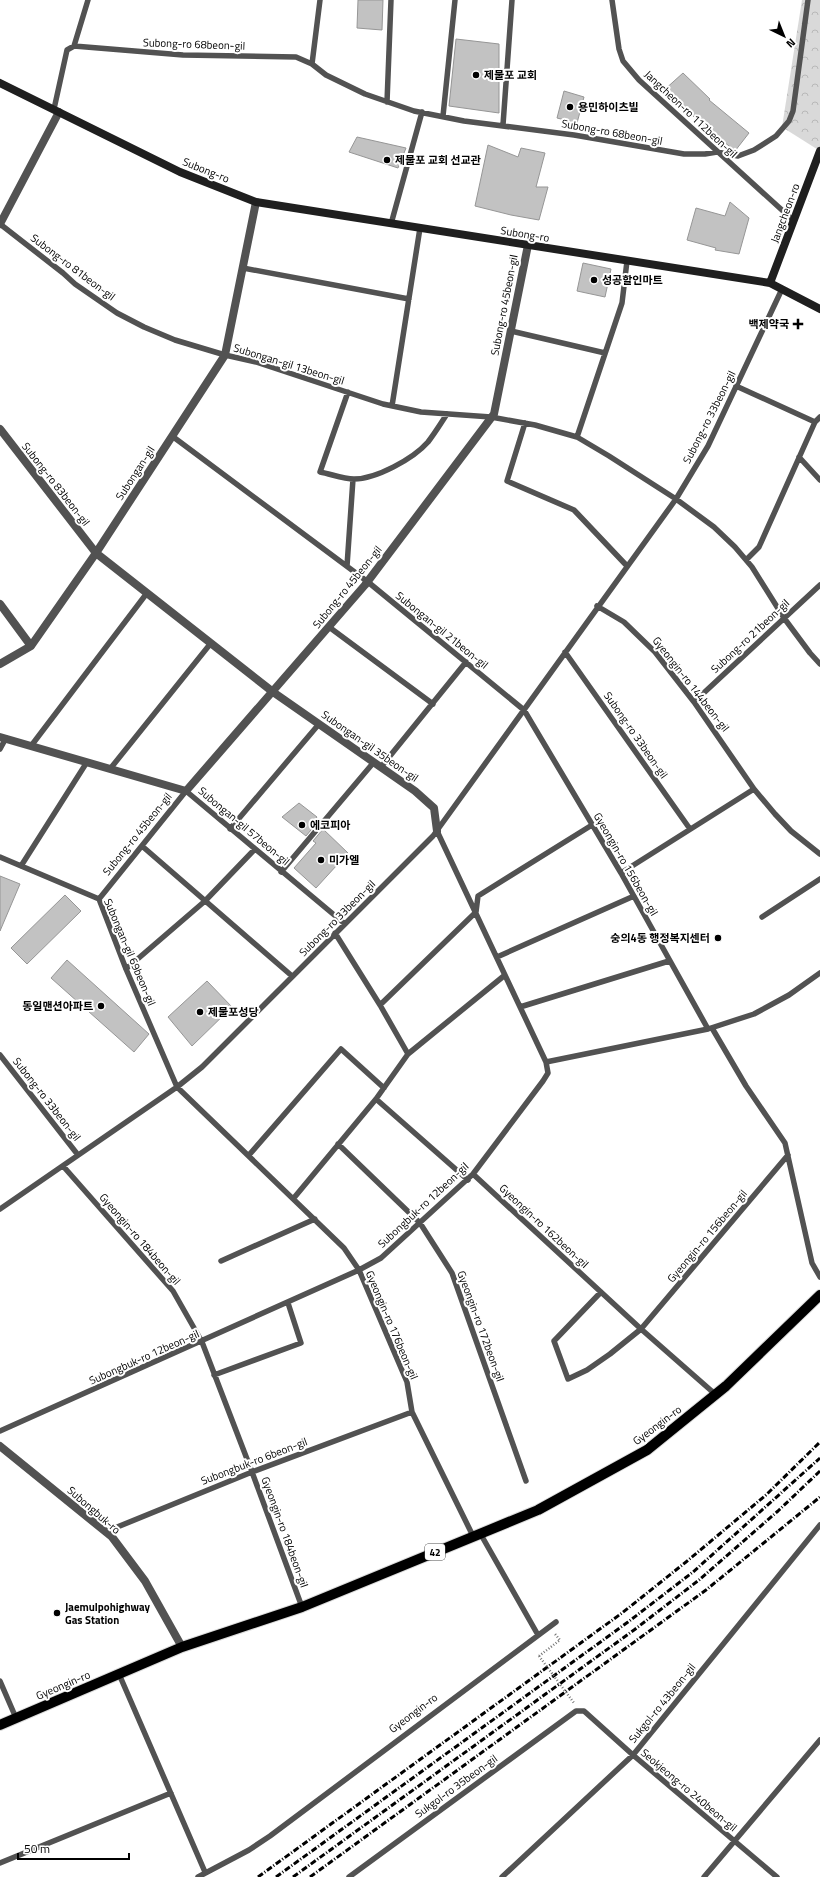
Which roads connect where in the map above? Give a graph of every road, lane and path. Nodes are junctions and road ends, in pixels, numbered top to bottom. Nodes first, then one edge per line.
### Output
1 (88, 0) edge
2 (320, 0) edge
3 (391, 0) edge
4 (455, 0) edge
5 (512, 0) edge
6 (612, 0) edge
7 (808, 0) edge
8 (74, 46) junction
9 (312, 64) junction
10 (0, 83) edge
11 (387, 102) junction
12 (57, 111) junction
13 (422, 112) junction
14 (443, 116) junction
15 (503, 125) junction
16 (820, 151) edge
17 (717, 152) junction
18 (256, 202) junction
19 (794, 221) junction
20 (0, 224) edge
21 (391, 224) junction
22 (420, 228) junction
23 (528, 245) junction
24 (627, 261) junction
25 (243, 268) junction
26 (770, 283) junction
27 (782, 289) junction
28 (408, 299) junction
29 (820, 309) edge
30 (511, 331) junction
31 (605, 353) junction
32 (225, 355) junction
33 (736, 386) junction
34 (348, 392) junction
35 (392, 406) junction
36 (448, 414) junction
37 (491, 417) junction
38 (820, 417) edge
39 (815, 422) junction
40 (525, 423) junction
41 (0, 429) edge
42 (172, 436) junction
43 (577, 437) junction
44 (799, 457) junction
45 (353, 479) junction
46 (820, 480) edge
47 (676, 499) junction
48 (96, 553) junction
49 (746, 560) junction
50 (347, 566) junction
51 (627, 566) junction
52 (368, 582) junction
53 (820, 585) edge
54 (147, 593) junction
55 (0, 604) edge
56 (597, 606) junction
57 (784, 618) junction
58 (329, 627) junction
59 (211, 643) junction
60 (31, 646) junction
61 (565, 652) junction
62 (466, 662) junction
63 (0, 664) edge
64 (820, 664) edge
65 (273, 692) junction
66 (694, 702) junction
67 (433, 704) junction
68 (524, 710) junction
69 (320, 724) junction
70 (3, 737) edge
71 (31, 746) junction
72 (0, 749) edge
73 (87, 762) junction
74 (374, 762) junction
75 (382, 767) junction
76 (110, 769) junction
77 (754, 788) junction
78 (186, 791) junction
79 (592, 825) junction
80 (230, 829) junction
81 (690, 829) junction
82 (437, 831) junction
83 (142, 846) junction
84 (255, 850) junction
85 (820, 854) edge
86 (0, 857) edge
87 (20, 866) junction
88 (281, 872) junction
89 (621, 873) junction
90 (820, 879) edge
91 (634, 896) junction
92 (99, 899) junction
93 (205, 901) junction
94 (476, 912) junction
95 (762, 917) dead end
96 (344, 924) junction
97 (335, 934) junction
98 (497, 957) junction
99 (669, 960) junction
100 (126, 969) junction
101 (820, 973) edge
102 (505, 975) junction
103 (292, 976) junction
104 (380, 1005) junction
105 (520, 1007) junction
106 (710, 1029) junction
107 (408, 1054) junction
108 (0, 1055) edge
109 (546, 1062) junction
110 (177, 1087) junction
111 (384, 1088) junction
112 (376, 1099) junction
113 (338, 1144) junction
114 (78, 1155) junction
115 (249, 1155) junction
116 (788, 1155) junction
117 (63, 1166) junction
118 (473, 1174) junction
119 (468, 1180) junction
120 (293, 1199) junction
121 (0, 1209) edge
122 (315, 1220) junction
123 (420, 1223) junction
124 (221, 1261) dead end
125 (359, 1270) junction
126 (820, 1277) edge
127 (601, 1292) junction
128 (820, 1295) edge
129 (288, 1303) junction
130 (641, 1329) junction
131 (202, 1342) junction
132 (214, 1375) junction
133 (715, 1394) junction
134 (412, 1412) junction
135 (0, 1431) edge
136 (0, 1446) edge
137 (252, 1472) junction
138 (526, 1481) dead end
139 (820, 1525) edge
140 (105, 1532) junction
141 (476, 1535) junction
142 (302, 1607) junction
143 (556, 1622) dead end
144 (538, 1635) junction
145 (560, 1640) dead end
146 (182, 1647) junction
147 (119, 1674) junction
148 (0, 1681) edge
149 (574, 1703) dead end
150 (576, 1711) joint
151 (16, 1718) junction
152 (0, 1725) edge
153 (820, 1740) edge
154 (633, 1755) junction
155 (171, 1793) junction
156 (734, 1841) junction
157 (0, 1863) edge
158 (205, 1872) junction
159 (198, 1877) edge
160 (349, 1877) edge
161 (502, 1877) edge
162 (704, 1877) edge
163 (777, 1877) edge

1 - 8 lane
2 - 9 lane
3 - 11 lane
4 - 14 lane
5 - 15 lane
6 - 17 lane, Jangcheon-ro 112beon-gil
7 - 17 lane, Subong-ro 68beon-gil
8 - 9 lane, Subong-ro 68beon-gil
8 - 12 lane
9 - 11 lane, Subong-ro 68beon-gil
10 - 12 street, Subong-ro
11 - 13 lane, Subong-ro 68beon-gil
12 - 18 street, Subong-ro
12 - 20 street
13 - 14 lane, Subong-ro 68beon-gil
13 - 21 lane
14 - 15 lane, Subong-ro 68beon-gil
15 - 17 lane, Subong-ro 68beon-gil
16 - 19 street, Jangcheon-ro
17 - 19 lane, Jangcheon-ro 112beon-gil
18 - 21 street, Subong-ro
18 - 25 street, Subongan-gil
19 - 26 street, Jangcheon-ro
20 - 32 lane, Subong-ro 81beon-gil
21 - 22 street, Subong-ro
22 - 23 street, Subong-ro
22 - 28 lane
23 - 24 street, Subong-ro
23 - 30 street, Subong-ro 45beon-gil
24 - 26 street, Subong-ro
24 - 31 lane
25 - 28 lane
25 - 32 street, Subongan-gil
26 - 27 street, Subong-ro
27 - 29 street, Subong-ro
27 - 33 lane, Subong-ro 33beon-gil
28 - 35 lane
30 - 31 lane
30 - 37 street, Subong-ro 45beon-gil
31 - 43 lane
32 - 34 lane, Subongan-gil 13beon-gil
32 - 42 street, Subongan-gil
33 - 39 lane
33 - 47 lane, Subong-ro 33beon-gil
34 - 35 lane, Subongan-gil 13beon-gil
34 - 45 lane, Subongan-gil 13beon-gil
35 - 36 lane, Subongan-gil 13beon-gil
36 - 37 lane, Subongan-gil 13beon-gil
36 - 45 lane, Subongan-gil 13beon-gil
37 - 40 lane, Subongan-gil 13beon-gil
37 - 52 street, Subong-ro 45beon-gil
38 - 39 lane
39 - 44 lane
40 - 43 lane, Subongan-gil 13beon-gil
40 - 51 lane
41 - 48 street, Subong-ro 83beon-gil
42 - 48 street, Subongan-gil
42 - 50 lane, Subongan-gil 21beon-gil
43 - 47 lane, Subongan-gil 13beon-gil
44 - 46 lane
44 - 49 lane
45 - 50 lane
47 - 49 lane, Subongan-gil 13beon-gil
47 - 51 lane, Subong-ro 33beon-gil
48 - 54 street, Subongan-gil 35beon-gil
48 - 60 street, Subongan-gil
49 - 57 lane, Subongan-gil 13beon-gil
50 - 52 lane, Subongan-gil 21beon-gil
51 - 56 lane, Subong-ro 33beon-gil
52 - 58 street, Subong-ro 45beon-gil
52 - 62 lane, Subongan-gil 21beon-gil
53 - 57 lane, Subong-ro 21beon-gil
54 - 59 street, Subongan-gil 35beon-gil
54 - 71 lane
55 - 60 street
56 - 61 lane, Subong-ro 33beon-gil
56 - 66 lane, Gyeongin-ro 144beon-gil
57 - 64 lane, Subongan-gil 13beon-gil
57 - 66 lane, Subong-ro 21beon-gil
58 - 65 street, Subong-ro 45beon-gil
58 - 67 lane
59 - 65 street, Subongan-gil 35beon-gil
59 - 76 lane
60 - 63 street, Subongan-gil
61 - 68 lane, Subong-ro 33beon-gil
61 - 81 lane, Subong-ro 33beon-gil
62 - 67 lane
62 - 68 lane, Subongan-gil 21beon-gil
65 - 69 street, Subongan-gil 35beon-gil
65 - 78 street, Subong-ro 45beon-gil
66 - 77 lane, Gyeongin-ro 144beon-gil
67 - 75 lane
68 - 79 lane, Gyeongin-ro 156beon-gil
68 - 82 lane, Subong-ro 33beon-gil
69 - 74 street, Subongan-gil 35beon-gil
69 - 80 lane
70 - 71 street, Subongan-gil 57beon-gil
70 - 72 lane
71 - 73 street, Subongan-gil 57beon-gil
73 - 76 street, Subongan-gil 57beon-gil
73 - 87 lane
74 - 75 street, Subongan-gil 35beon-gil
74 - 88 lane
75 - 82 street, Subongan-gil 35beon-gil
76 - 78 street, Subongan-gil 57beon-gil
77 - 81 lane
77 - 85 lane, Gyeongin-ro 144beon-gil
78 - 80 lane, Subongan-gil 57beon-gil
78 - 83 lane, Subong-ro 45beon-gil
79 - 89 lane, Gyeongin-ro 156beon-gil
79 - 94 lane
80 - 84 lane, Subongan-gil 57beon-gil
81 - 89 lane
82 - 94 lane, Subongan-gil 35beon-gil
82 - 96 lane, Subong-ro 33beon-gil
83 - 92 lane, Subong-ro 45beon-gil
83 - 93 lane
84 - 88 lane, Subongan-gil 57beon-gil
84 - 93 lane
86 - 87 lane, Subongan-gil 69beon-gil
87 - 92 lane, Subongan-gil 69beon-gil
88 - 96 lane, Subongan-gil 57beon-gil
89 - 91 lane, Gyeongin-ro 156beon-gil
90 - 95 lane
91 - 98 lane
91 - 99 lane, Gyeongin-ro 156beon-gil
92 - 100 lane, Subongan-gil 69beon-gil
93 - 100 lane
93 - 103 lane
94 - 98 lane, Subongan-gil 35beon-gil
94 - 104 lane
96 - 97 lane, Subong-ro 33beon-gil
97 - 103 lane, Subong-ro 33beon-gil
97 - 104 lane
98 - 102 lane, Subongan-gil 35beon-gil
99 - 105 lane
99 - 106 lane, Gyeongin-ro 156beon-gil
100 - 110 lane, Subongan-gil 69beon-gil
101 - 106 lane
102 - 105 lane, Subongan-gil 35beon-gil
102 - 107 lane
103 - 110 lane, Subong-ro 33beon-gil
104 - 107 lane
105 - 109 lane, Subongan-gil 35beon-gil
106 - 109 lane
106 - 116 lane, Gyeongin-ro 156beon-gil
107 - 111 lane
108 - 114 lane, Subong-ro 33beon-gil
109 - 118 lane, Subongbuk-ro 12beon-gil
110 - 114 lane, Subong-ro 33beon-gil
110 - 115 lane, Gyeongin-ro 176beon-gil
111 - 112 lane
111 - 115 lane
112 - 113 lane
112 - 119 lane
113 - 120 lane
113 - 123 lane, Gyeongin-ro 172beon-gil
114 - 117 lane, Subong-ro 33beon-gil
115 - 120 lane, Gyeongin-ro 176beon-gil
116 - 126 lane, Gyeongin-ro 156beon-gil
116 - 130 lane, Gyeongin-ro 156beon-gil
117 - 121 lane, Subong-ro 33beon-gil
117 - 131 lane, Gyeongin-ro 184beon-gil
118 - 119 lane, Subongbuk-ro 12beon-gil
118 - 127 lane, Gyeongin-ro 162beon-gil
119 - 123 lane, Subongbuk-ro 12beon-gil
120 - 122 lane, Gyeongin-ro 176beon-gil
122 - 124 lane
122 - 125 lane, Gyeongin-ro 176beon-gil
123 - 125 lane, Subongbuk-ro 12beon-gil
123 - 138 lane, Gyeongin-ro 172beon-gil
125 - 129 lane, Subongbuk-ro 12beon-gil
125 - 134 lane, Gyeongin-ro 176beon-gil
127 - 130 lane, Gyeongin-ro 162beon-gil
127 - 130 lane
128 - 133 main road, Gyeongin-ro / 42
129 - 131 lane, Subongbuk-ro 12beon-gil
129 - 132 lane
130 - 133 lane, Gyeongin-ro 162beon-gil
131 - 132 lane, Gyeongin-ro 184beon-gil
131 - 135 lane, Subongbuk-ro 12beon-gil
132 - 137 lane, Gyeongin-ro 184beon-gil
133 - 141 main road, Gyeongin-ro / 42
134 - 137 lane, Subongbuk-ro 6beon-gil
134 - 141 lane, Gyeongin-ro 176beon-gil
136 - 140 street, Subongbuk-ro
137 - 140 lane, Subongbuk-ro 6beon-gil
137 - 142 lane, Gyeongin-ro 184beon-gil
139 - 154 lane, Sukgol-ro 43beon-gil
140 - 146 street, Subongbuk-ro
141 - 142 main road, Gyeongin-ro / 42
141 - 144 lane
142 - 146 main road, Gyeongin-ro / 42
143 - 144 lane, Gyeongin-ro
144 - 158 lane, Gyeongin-ro
145 - 149 path, bridge
146 - 147 main road, Gyeongin-ro / 42
147 - 151 main road, Gyeongin-ro / 42
147 - 155 lane
148 - 151 lane
150 - 154 lane, Seokjeong-ro 240beon-gil
150 - 160 lane, Sukgol-ro 35beon-gil
151 - 152 main road, Gyeongin-ro / 42
153 - 156 lane
154 - 156 lane, Seokjeong-ro 240beon-gil
154 - 161 lane, Sukgol-ro 43beon-gil
155 - 157 lane
155 - 158 lane
156 - 162 lane, Seokjeong-ro 240beon-gil
156 - 163 lane, Seokjeong-ro 240beon-gil
158 - 159 lane, Gyeongin-ro

